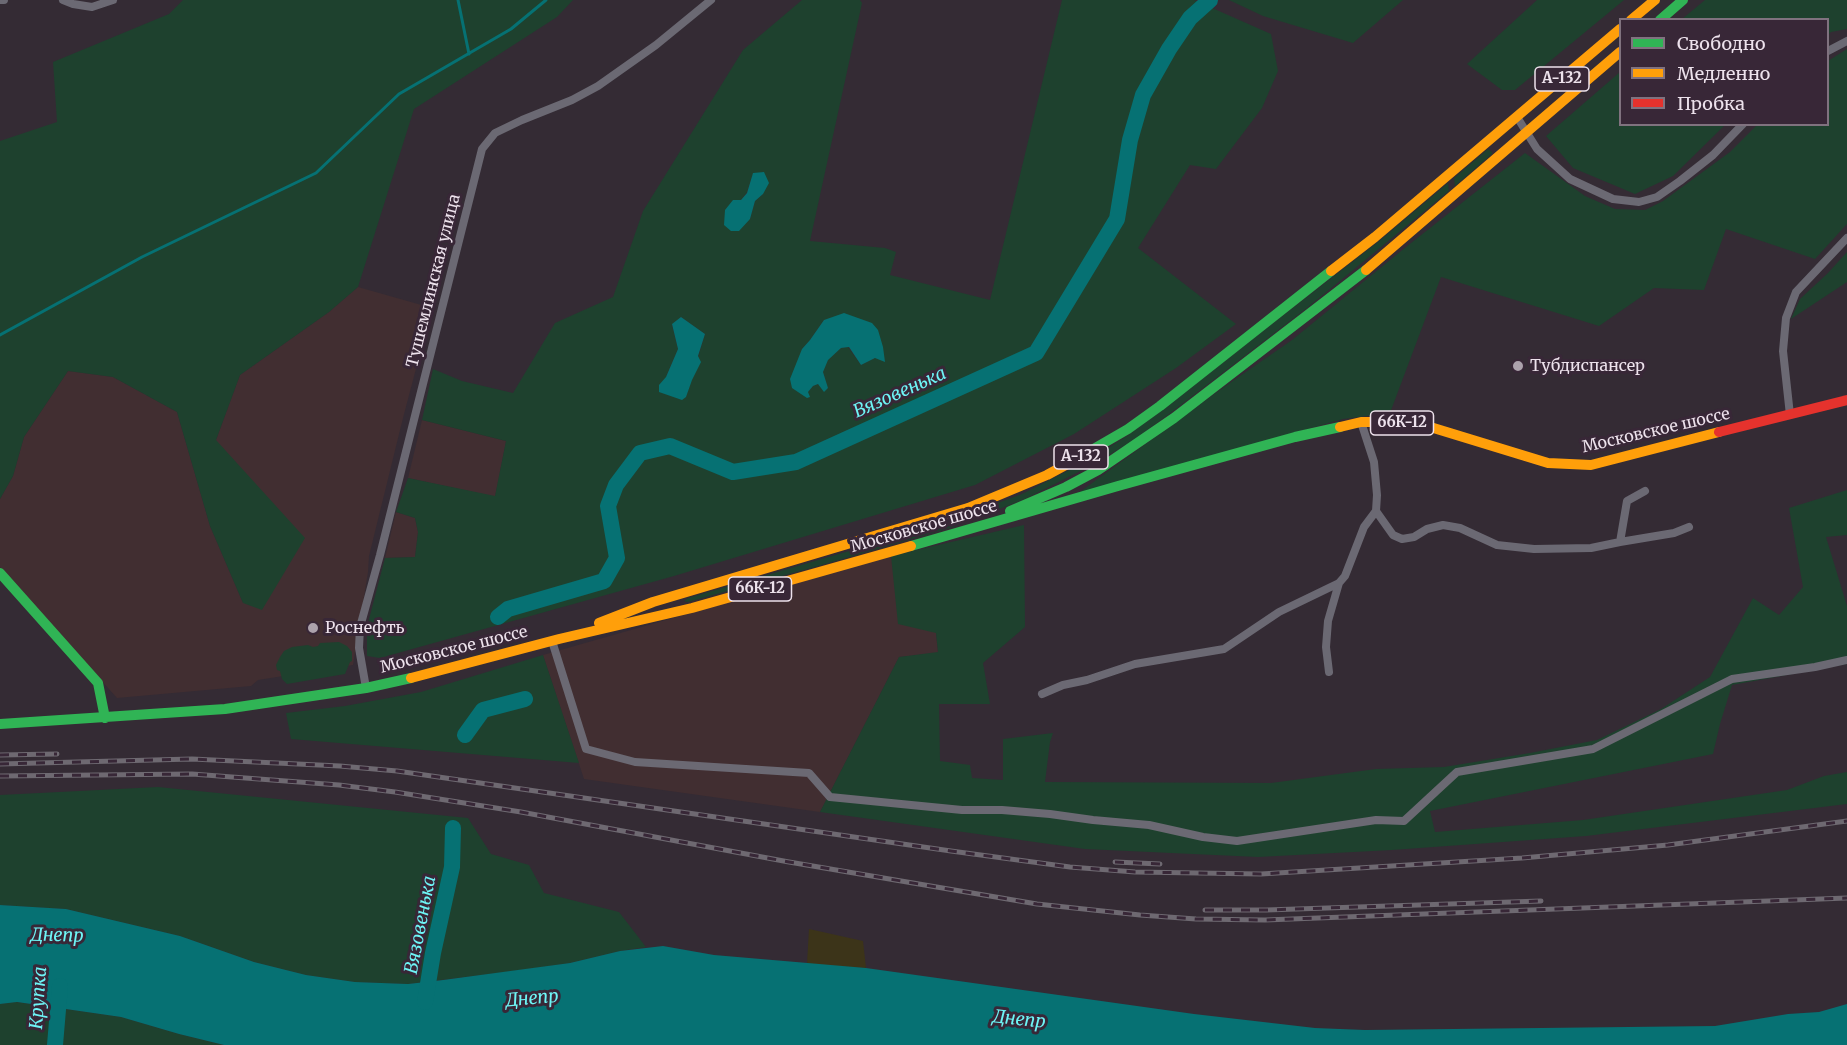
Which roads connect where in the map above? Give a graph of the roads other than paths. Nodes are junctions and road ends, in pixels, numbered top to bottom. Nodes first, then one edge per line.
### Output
1 (63, 0) edge
2 (113, 0) edge
3 (711, 0) edge
4 (1655, 0) edge
5 (1683, 0) edge
6 (1633, 18) edge
7 (1661, 18) edge
8 (1619, 30) edge
9 (1847, 42) edge
10 (1829, 50) edge
11 (1619, 53) edge
12 (1517, 117) junction
13 (1741, 126) edge
14 (1526, 134) junction
15 (1847, 238) edge
16 (1847, 400) edge
17 (1790, 415) junction
18 (1361, 422) junction
19 (1645, 490) dead end
20 (1376, 511) junction
21 (1689, 527) dead end
22 (959, 533) junction
23 (1620, 542) junction
24 (0, 573) edge
25 (1339, 583) junction
26 (555, 640) junction
27 (1847, 660) edge
28 (1329, 672) dead end
29 (366, 688) junction
30 (1042, 694) dead end
31 (105, 718) junction
32 (0, 724) edge

1 - 2 street
3 - 29 street, Тушемлинская улица
4 - 6 main road
5 - 7 main road
8 - 12 main road, А-132
9 - 10 street
11 - 14 main road, А-132
12 - 14 street
12 - 26 main road, А-132
13 - 14 street
14 - 22 main road, А-132
15 - 17 street
16 - 17 main road, Московское шоссе / 66К-12
17 - 18 main road, Московское шоссе / 66К-12
18 - 20 street
18 - 22 main road, Московское шоссе / 66К-12
19 - 23 street
20 - 23 street
20 - 25 street
21 - 23 street
22 - 26 main road, Московское шоссе / 66К-12
24 - 31 main road
25 - 28 street
25 - 30 street
26 - 27 street
26 - 29 main road, Московское шоссе
29 - 31 main road, Московское шоссе
31 - 32 main road, Московское шоссе

